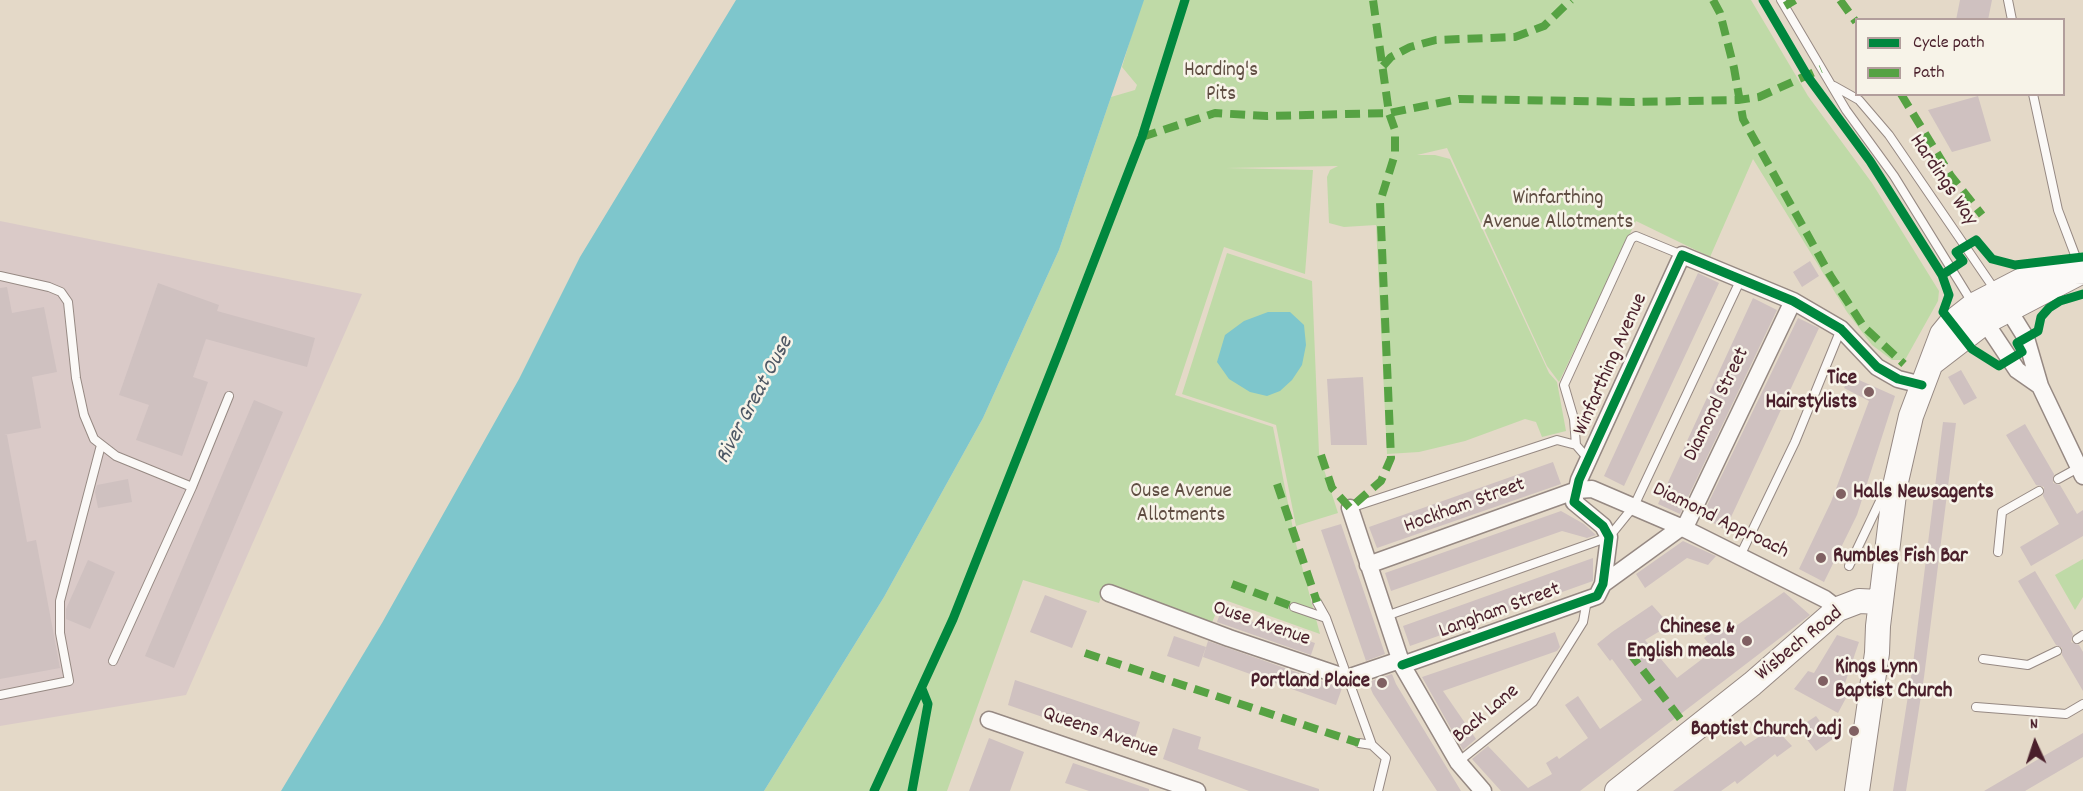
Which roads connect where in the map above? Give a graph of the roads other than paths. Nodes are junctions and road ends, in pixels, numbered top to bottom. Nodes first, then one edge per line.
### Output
1 (1781, 0) edge
2 (2008, 0) edge
3 (2012, 18) edge
4 (1833, 86) junction
5 (2033, 96) edge
6 (2083, 242) edge
7 (2075, 248) junction
8 (1682, 255) junction
9 (2082, 272) edge
10 (0, 276) edge
11 (1740, 281) junction
12 (2002, 300) junction
13 (1793, 301) junction
14 (1979, 313) junction
15 (1841, 329) junction
16 (1922, 386) junction
17 (2040, 386) junction
18 (229, 396) dead end
19 (101, 445) junction
20 (1576, 445) junction
21 (1589, 460) junction
22 (2079, 463) edge
23 (2058, 479) dead end
24 (1894, 486) junction
25 (192, 487) junction
26 (1577, 490) junction
27 (2038, 491) dead end
28 (1634, 506) junction
29 (1350, 508) joint
30 (1683, 528) junction
31 (1609, 537) junction
32 (1998, 552) dead end
33 (1740, 556) junction
34 (1368, 566) junction
35 (1849, 566) dead end
36 (1603, 584) junction
37 (1109, 593) dead end
38 (1588, 600) junction
39 (1317, 602) dead end
40 (1880, 602) junction
41 (1294, 607) dead end
42 (1838, 609) junction
43 (1386, 616) junction
44 (1326, 618) junction
45 (2057, 651) dead end
46 (1983, 659) dead end
47 (113, 661) dead end
48 (1401, 663) junction
49 (1347, 678) junction
50 (0, 695) edge
51 (2083, 704) edge
52 (1976, 707) dead end
53 (989, 720) dead end
54 (1359, 742) dead end
55 (1372, 745) junction
56 (1458, 762) junction
57 (1197, 791) edge
58 (1377, 791) edge
59 (1483, 791) edge
60 (1617, 791) edge
61 (1857, 791) edge

1 - 4 lane, Hardings Way
2 - 3 lane
4 - 12 lane, Hardings Way
4 - 14 lane, Hardings Way
5 - 7 lane
6 - 7 lane
7 - 9 lane
8 - 11 street
8 - 20 lane
8 - 21 street, Winfarthing Avenue
9 - 12 street
10 - 19 lane
11 - 13 street
11 - 28 lane
12 - 14 street
12 - 17 street
13 - 15 street
13 - 30 street, Diamond Street
14 - 16 street
14 - 17 street
15 - 16 street
15 - 33 lane
16 - 24 street
17 - 22 street
18 - 25 lane
19 - 25 lane
19 - 50 lane
20 - 21 lane
20 - 29 lane
21 - 26 street, Winfarthing Avenue
22 - 23 lane
24 - 35 lane
24 - 40 street
25 - 47 lane
26 - 28 street, Diamond Approach
26 - 31 street
26 - 34 street, Hockham Street
27 - 32 lane
28 - 30 street, Diamond Approach
28 - 31 lane
29 - 34 street
30 - 33 street, Diamond Approach
30 - 36 street, Langham Street
31 - 36 street
31 - 43 lane
33 - 42 street, Diamond Approach
34 - 43 street
36 - 38 street, Langham Street
37 - 49 street, Ouse Avenue
38 - 48 street, Langham Street
38 - 56 lane, Back Lane
39 - 44 lane
40 - 42 street, Wisbech Road
40 - 61 street
41 - 44 lane
42 - 60 street, Wisbech Road
43 - 48 street
44 - 49 lane
45 - 46 lane
48 - 49 street
48 - 56 street
49 - 55 lane
51 - 52 lane
53 - 57 street, Queens Avenue
54 - 55 lane
55 - 58 lane
56 - 59 street

